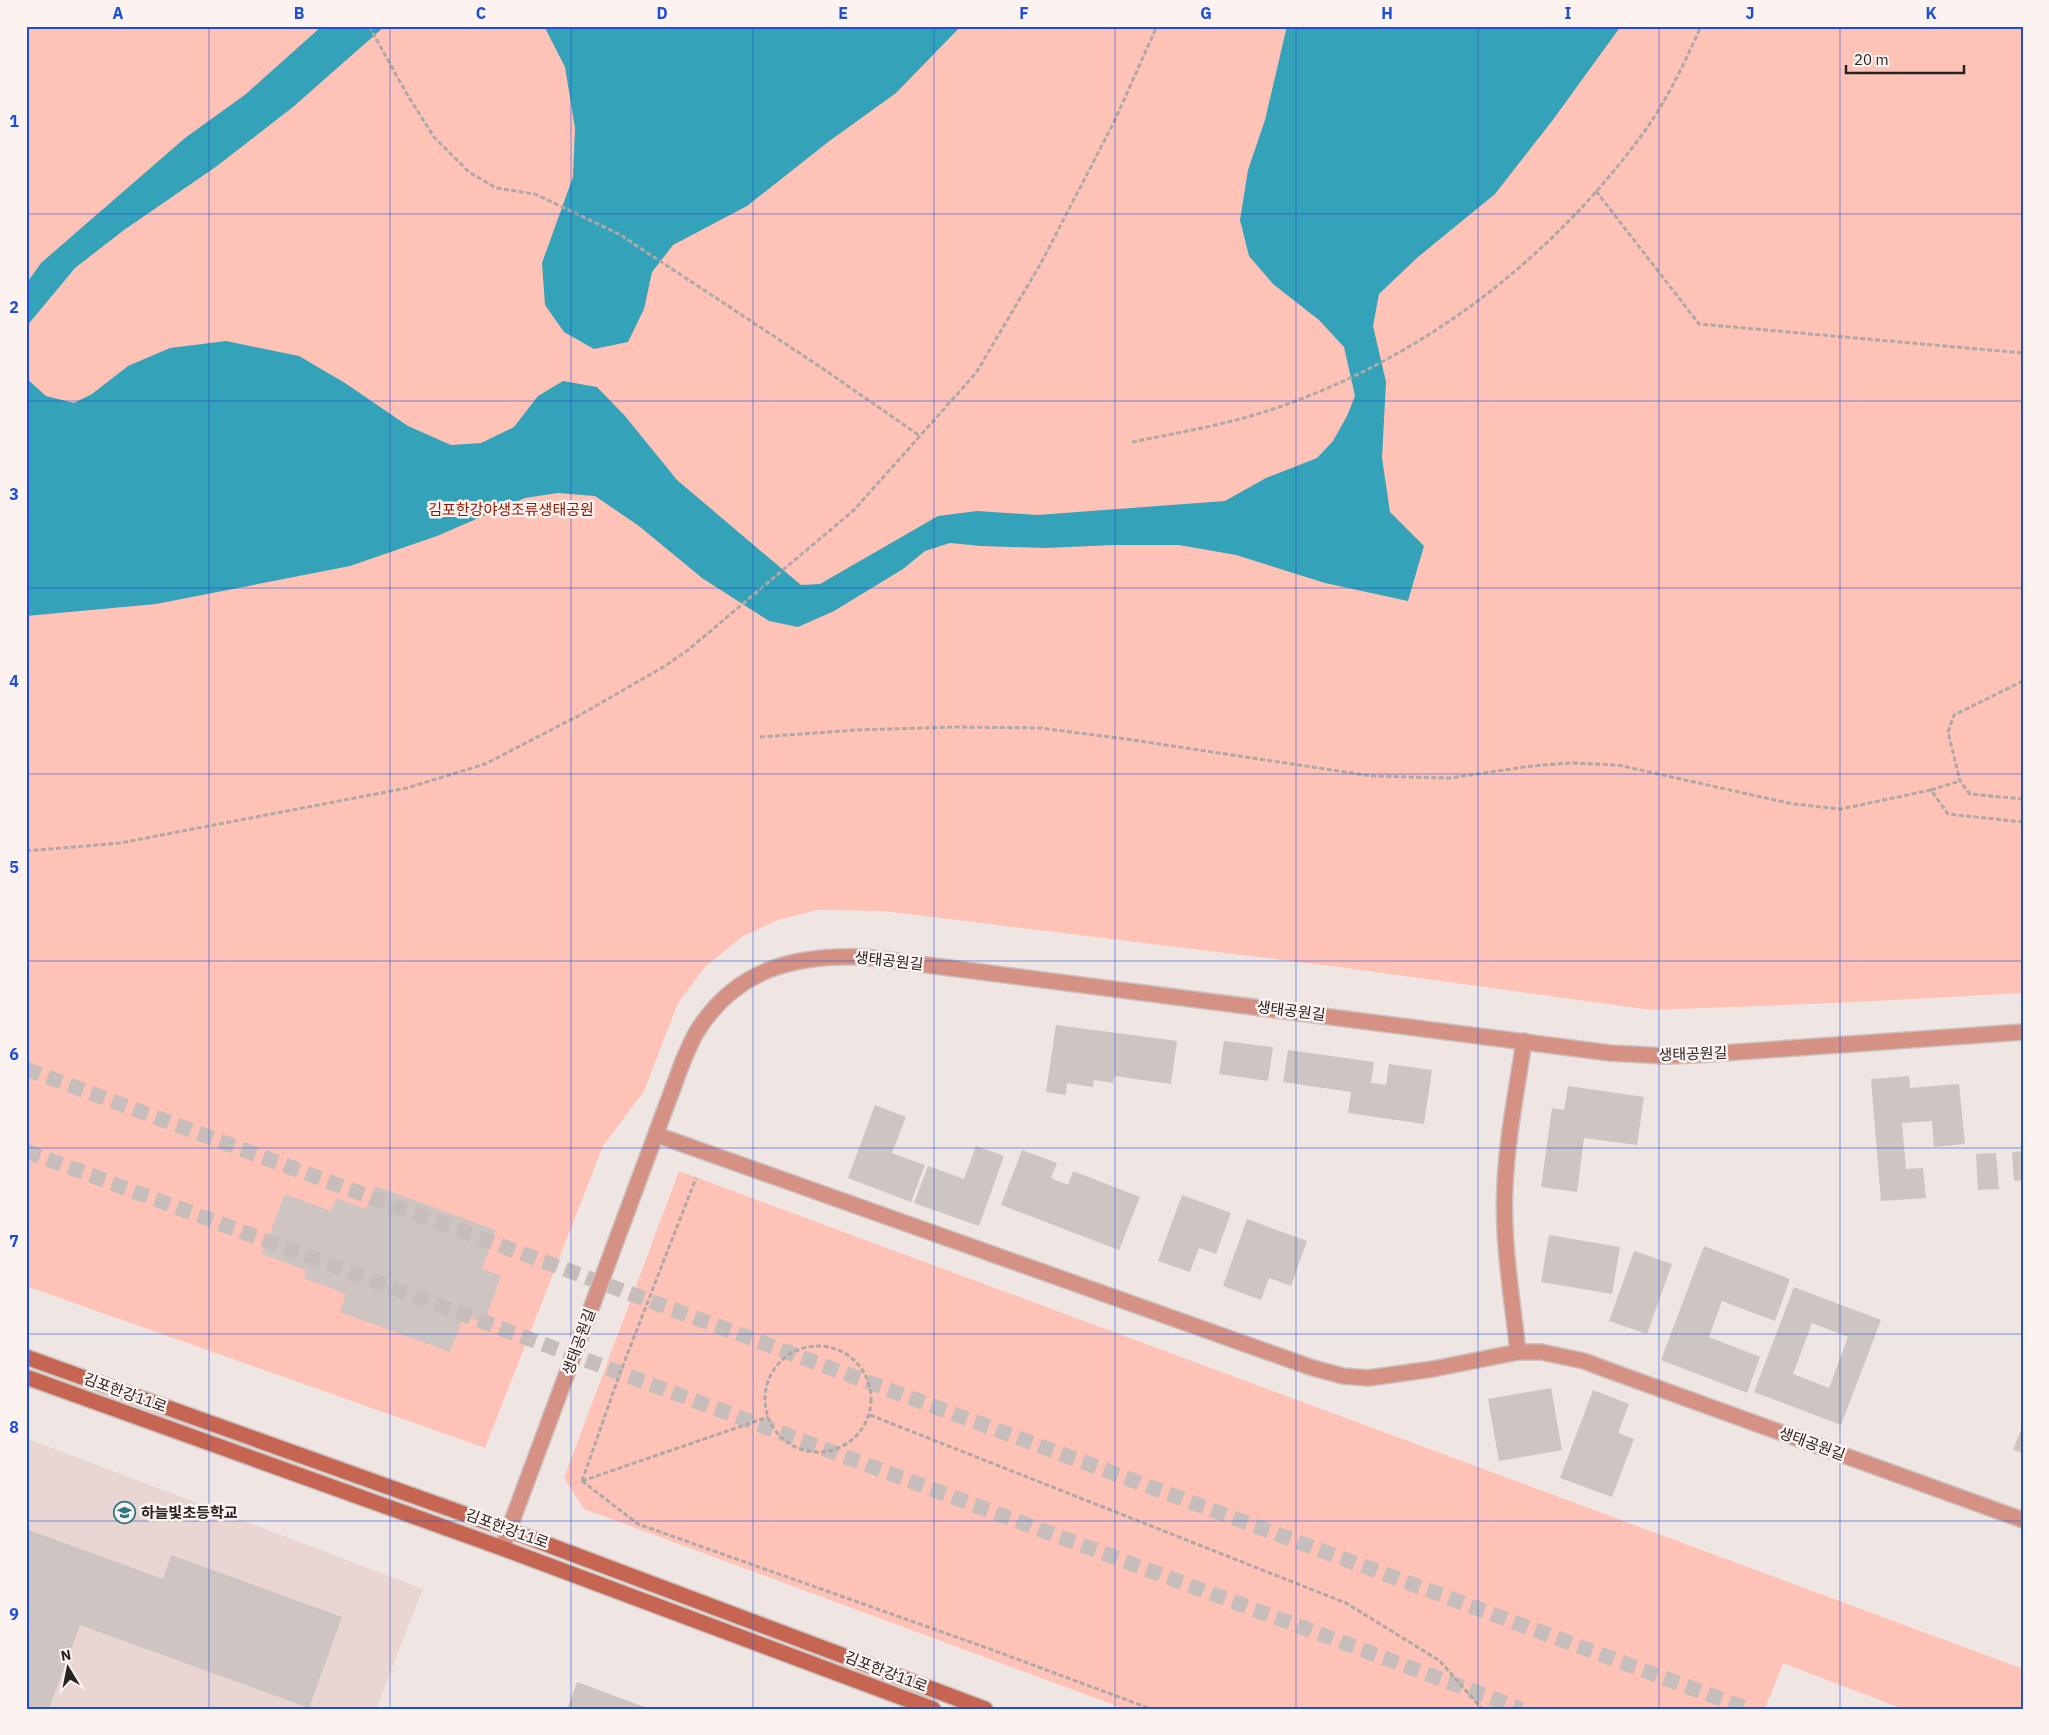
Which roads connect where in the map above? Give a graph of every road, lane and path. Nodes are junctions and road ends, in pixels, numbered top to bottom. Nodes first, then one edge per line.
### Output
1 (369, 26) edge
2 (1157, 26) edge
3 (1702, 26) edge
4 (1596, 191) junction
5 (2023, 353) edge
6 (920, 436) junction
7 (1132, 442) dead end
8 (2023, 681) edge
9 (760, 737) dead end
10 (1960, 781) junction
11 (1931, 790) junction
12 (2023, 799) edge
13 (2023, 822) edge
14 (26, 851) edge
15 (2023, 1032) edge
16 (1524, 1041) junction
17 (657, 1135) junction
18 (697, 1175) dead end
19 (1518, 1352) junction
20 (26, 1357) edge
21 (26, 1377) edge
22 (870, 1415) junction
23 (768, 1417) junction
24 (582, 1481) junction
25 (2023, 1520) edge
26 (509, 1530) junction
27 (502, 1548) junction
28 (933, 1709) edge
29 (985, 1709) edge
30 (1151, 1709) edge
31 (1482, 1709) edge

1 - 6 path
2 - 6 path
3 - 4 path
4 - 5 path
4 - 7 path
6 - 14 path
8 - 10 path
9 - 11 path
10 - 11 path
10 - 12 path
11 - 13 path
15 - 16 street, 생태공원길
16 - 17 street, 생태공원길
16 - 19 street
17 - 19 street, 생태공원길
17 - 26 street, 생태공원길
18 - 24 path
19 - 25 street, 생태공원길
20 - 26 main road, 김포한강11로
21 - 27 main road, 김포한강11로
22 - 23 path
22 - 23 path
22 - 31 path
23 - 24 path
24 - 30 path
26 - 27 street, 생태공원길
26 - 29 main road, 김포한강11로
27 - 28 main road, 김포한강11로

